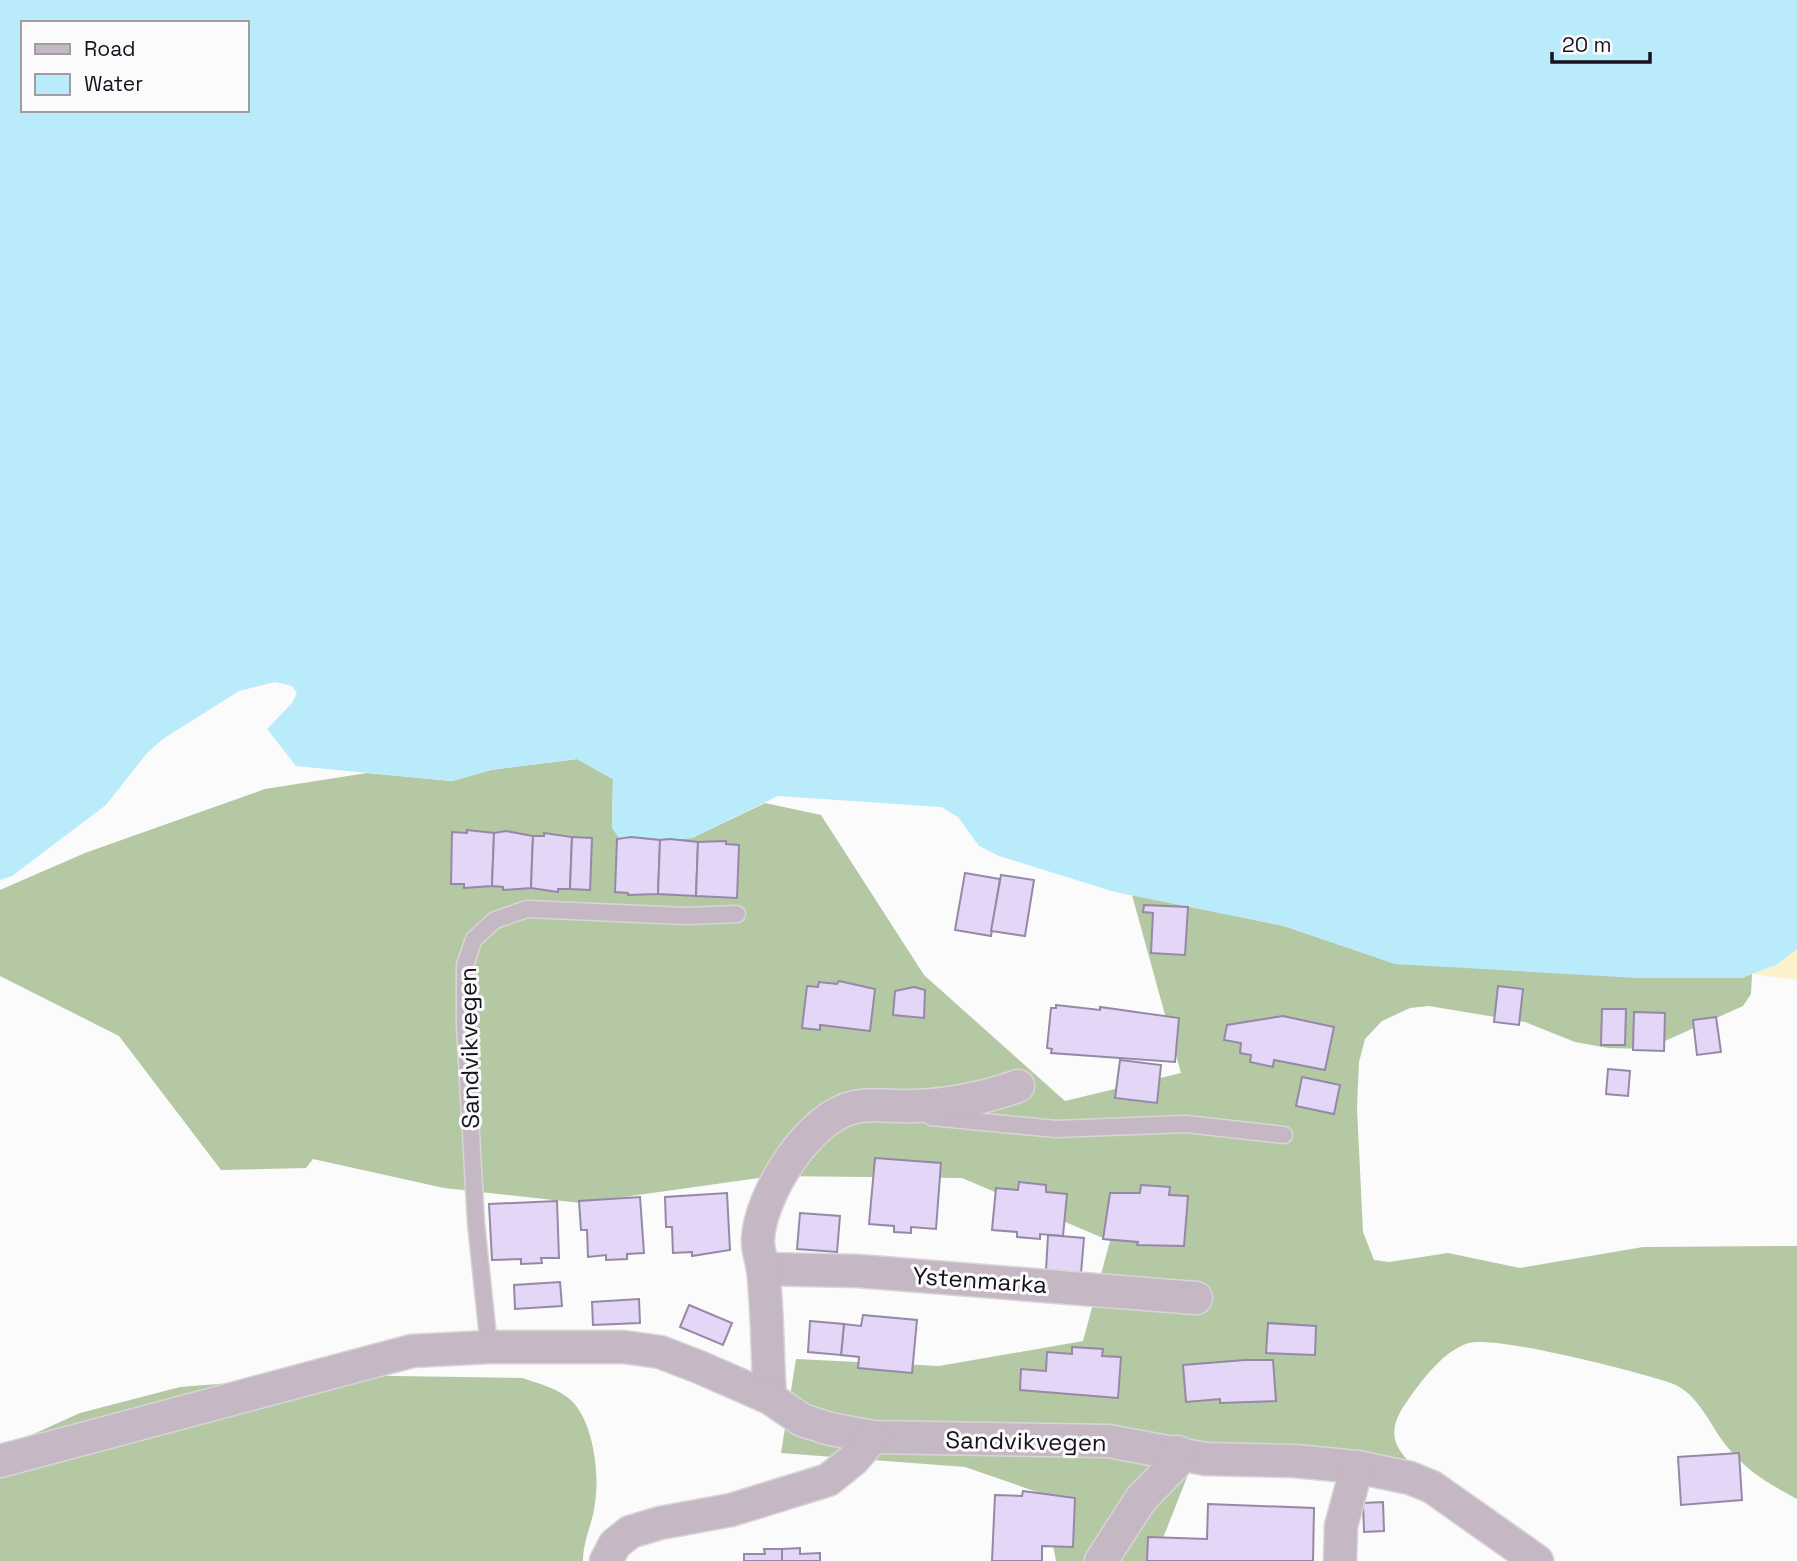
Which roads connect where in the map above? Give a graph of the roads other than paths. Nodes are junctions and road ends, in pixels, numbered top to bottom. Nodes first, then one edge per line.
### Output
1 (737, 914) dead end
2 (1018, 1086) dead end
3 (914, 1106) junction
4 (1284, 1135) dead end
5 (763, 1269) junction
6 (1196, 1298) dead end
7 (489, 1347) junction
8 (770, 1398) junction
9 (873, 1437) junction
10 (1178, 1452) junction
11 (0, 1461) edge
12 (1357, 1467) junction
13 (606, 1561) edge
14 (1101, 1561) edge
15 (1340, 1561) edge
16 (1538, 1561) edge

1 - 7 lane, Sandvikvegen
2 - 3 street
3 - 4 lane
3 - 5 street
5 - 6 street, Ystenmarka
5 - 8 street
7 - 8 street, Sandvikvegen
7 - 11 street, Sandvikvegen
8 - 9 street, Sandvikvegen
9 - 10 street, Sandvikvegen
9 - 13 street
10 - 12 street, Sandvikvegen
10 - 14 street
12 - 15 street
12 - 16 street, Sandvikvegen

